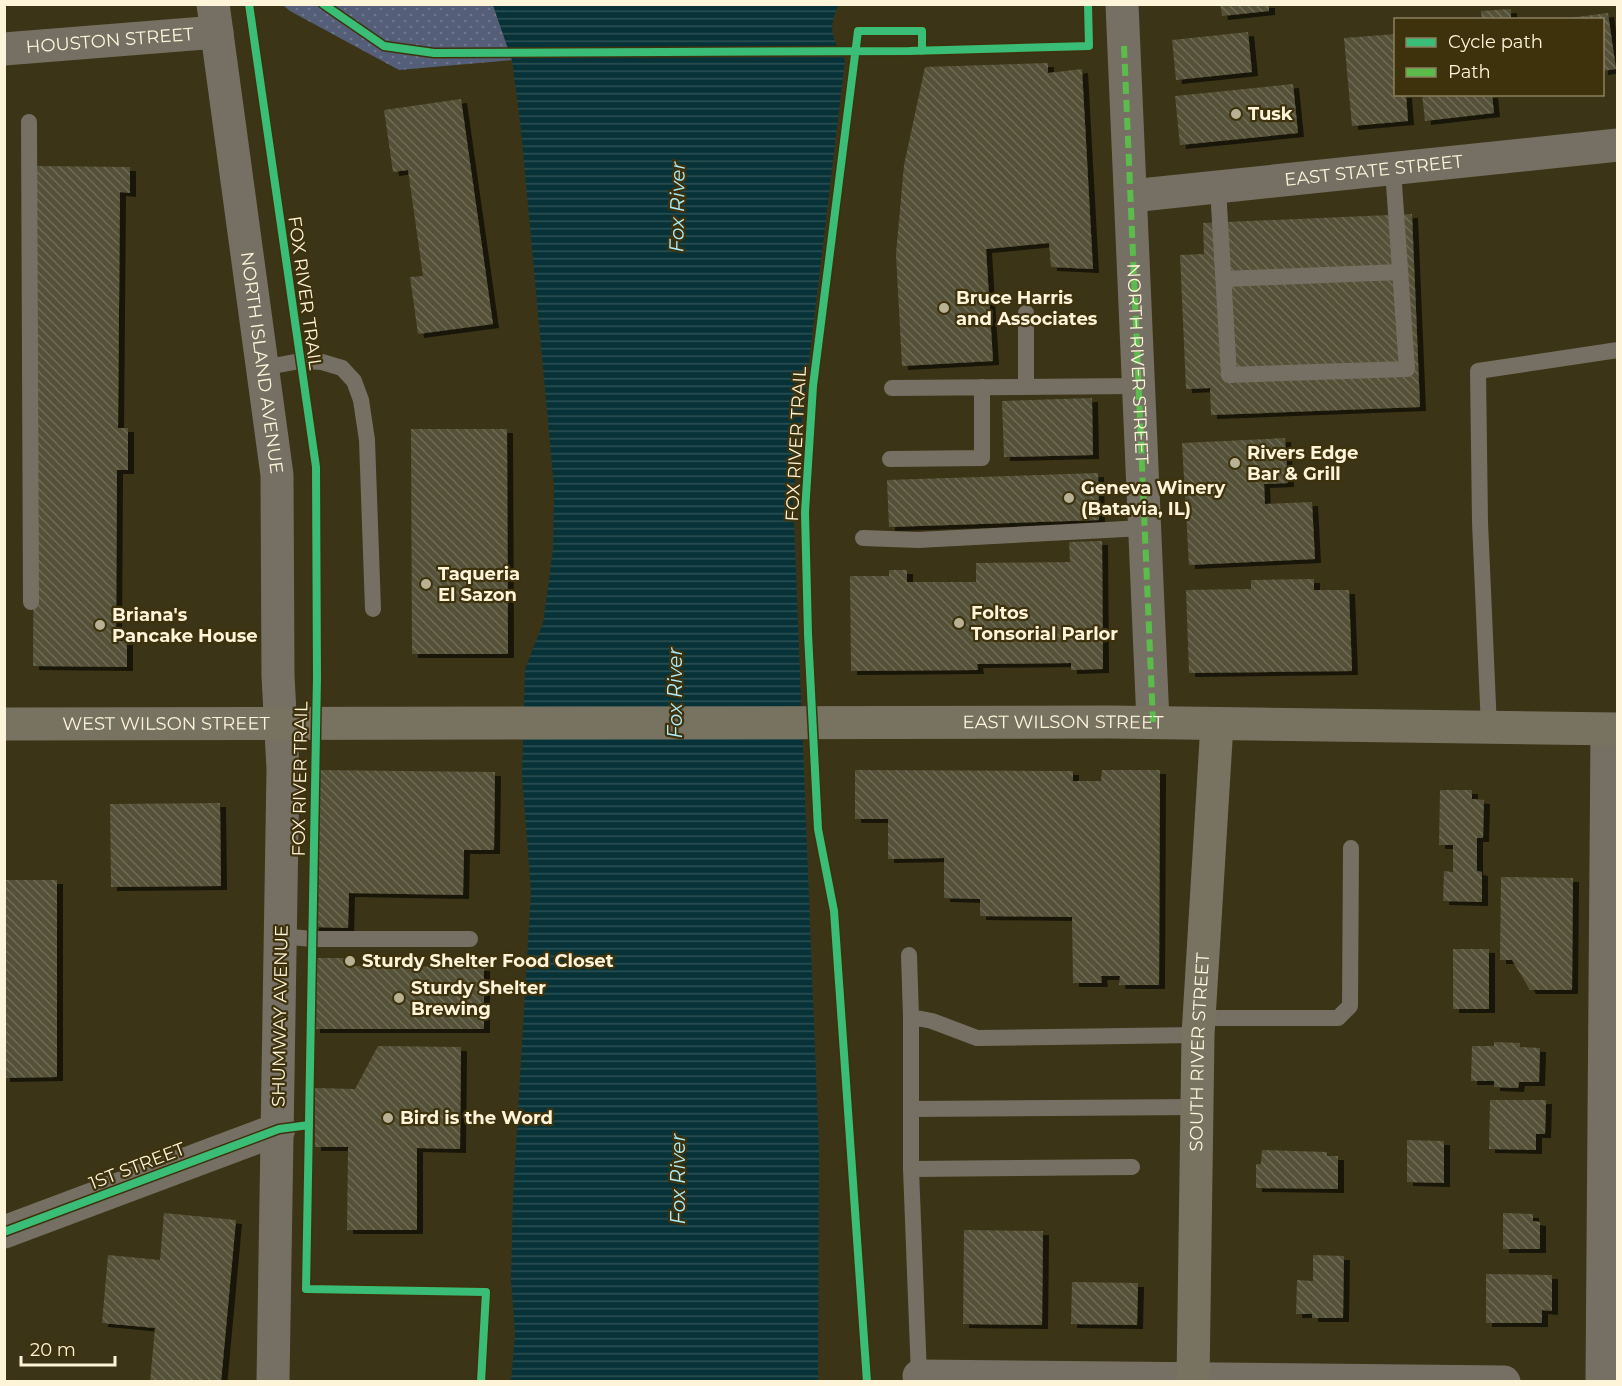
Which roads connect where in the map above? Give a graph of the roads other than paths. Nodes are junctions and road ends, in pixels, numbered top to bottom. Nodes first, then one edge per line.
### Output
1 (1122, 4) edge
2 (215, 18) edge
3 (4, 49) edge
4 (29, 122) dead end
5 (1617, 145) edge
6 (1393, 170) junction
7 (1218, 188) junction
8 (1131, 196) junction
9 (1400, 272) junction
10 (1224, 279) junction
11 (1026, 313) dead end
12 (1617, 350) edge
13 (262, 368) junction
14 (1138, 386) junction
15 (982, 387) junction
16 (1026, 387) junction
17 (892, 388) dead end
18 (890, 459) dead end
19 (1144, 528) junction
20 (863, 538) dead end
21 (31, 602) dead end
22 (373, 609) dead end
23 (1153, 722) junction
24 (281, 723) junction
25 (4, 724) edge
26 (507, 724) joint
27 (1217, 724) junction
28 (1489, 728) junction
29 (1612, 730) edge
30 (1351, 848) dead end
31 (281, 936) junction
32 (470, 939) dead end
33 (909, 955) dead end
34 (911, 1017) junction
35 (1199, 1027) junction
36 (1198, 1107) junction
37 (911, 1109) junction
38 (279, 1129) junction
39 (1132, 1167) dead end
40 (911, 1168) junction
41 (4, 1232) edge
42 (919, 1376) joint
43 (1193, 1379) edge
44 (273, 1382) edge
45 (1504, 1382) edge
46 (1602, 1382) edge

1 - 8 street, NORTH RIVER STREET
2 - 3 street, HOUSTON STREET
2 - 13 street, NORTH ISLAND AVENUE
4 - 21 lane
5 - 6 street, EAST STATE STREET
6 - 7 street, EAST STATE STREET
6 - 9 lane
7 - 8 street, EAST STATE STREET
7 - 10 lane
8 - 14 street, NORTH RIVER STREET
9 - 10 lane
9 - 10 lane
11 - 16 lane
12 - 28 lane
13 - 22 lane
13 - 24 street, NORTH ISLAND AVENUE
14 - 16 lane
14 - 19 street, NORTH RIVER STREET
15 - 16 lane
15 - 17 lane
15 - 18 lane
19 - 20 lane
19 - 23 street, NORTH RIVER STREET
23 - 26 main road, EAST WILSON STREET
23 - 27 main road, EAST WILSON STREET
24 - 25 main road, WEST WILSON STREET
24 - 26 main road, WEST WILSON STREET
24 - 31 street, SHUMWAY AVENUE
27 - 28 main road, EAST WILSON STREET
27 - 35 main road, SOUTH RIVER STREET
28 - 29 main road, EAST WILSON STREET
29 - 46 street
30 - 35 lane
31 - 32 lane
31 - 38 street, SHUMWAY AVENUE
33 - 34 lane
34 - 35 lane
34 - 37 lane
35 - 36 main road, SOUTH RIVER STREET
36 - 37 lane
36 - 43 main road, SOUTH RIVER STREET
37 - 40 lane
38 - 41 street, 1ST STREET
38 - 44 street, SHUMWAY AVENUE
39 - 40 lane
40 - 42 lane
42 - 43 street
43 - 45 street

